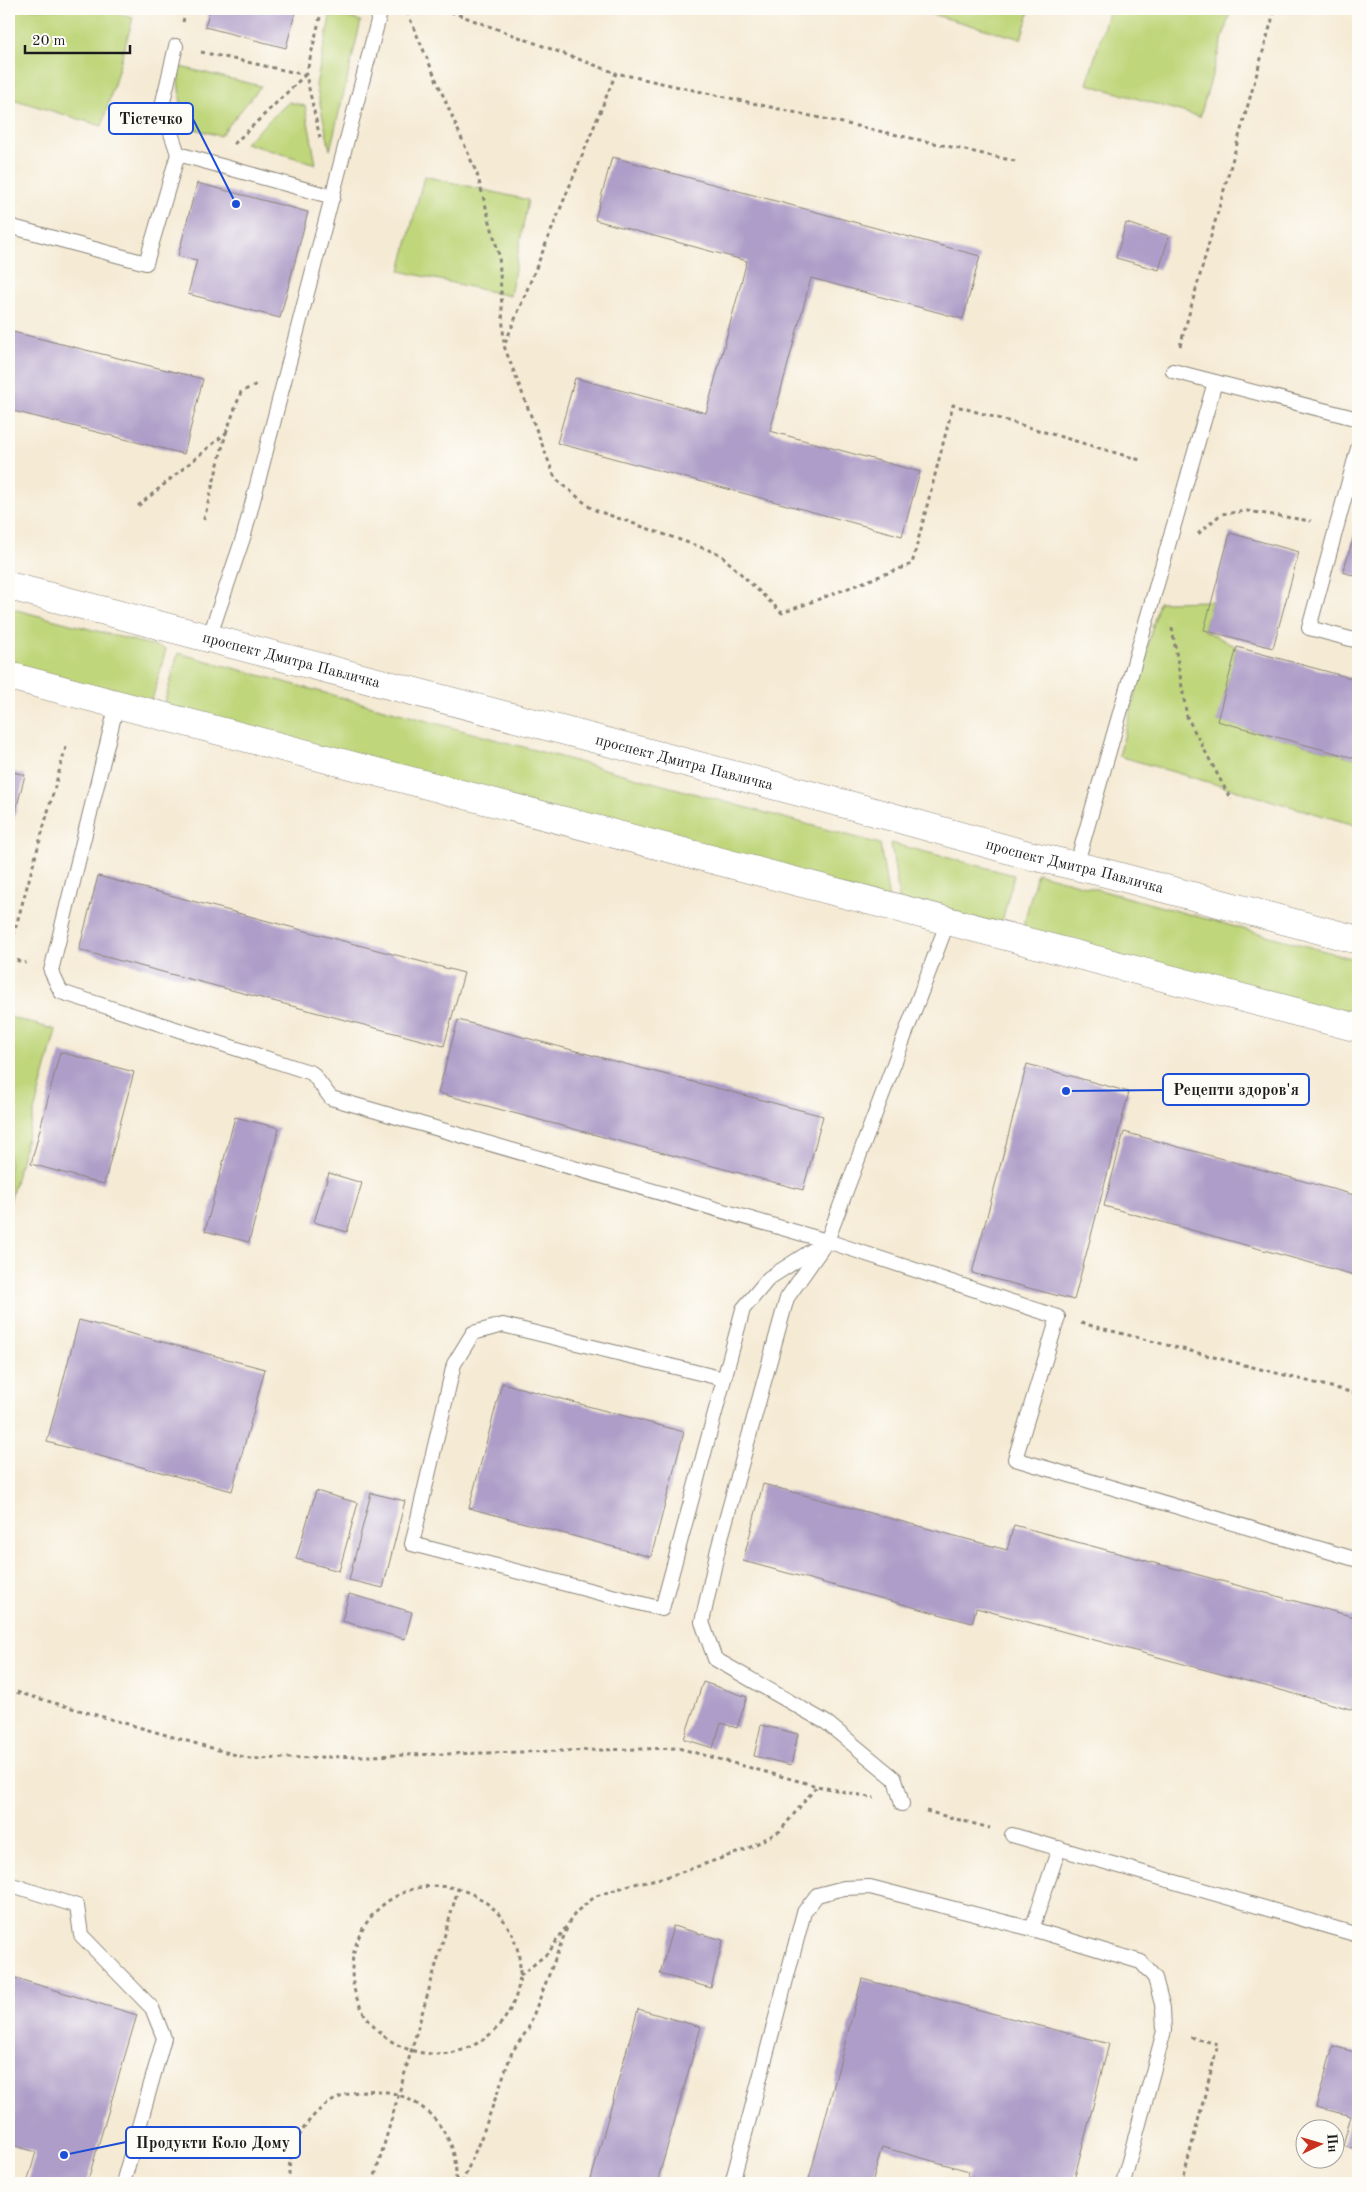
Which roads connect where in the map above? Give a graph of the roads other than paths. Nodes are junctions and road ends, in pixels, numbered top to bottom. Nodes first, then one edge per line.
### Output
1 (381, 9) edge
2 (176, 46) road end
3 (178, 154) junction
4 (333, 197) junction
5 (9, 226) edge
6 (1173, 371) road end
7 (1215, 382) junction
8 (1358, 419) edge
9 (1358, 448) edge
10 (9, 586) edge
11 (209, 638) junction
12 (1358, 641) edge
13 (9, 676) edge
14 (117, 704) junction
15 (1076, 866) junction
16 (948, 921) junction
17 (1358, 940) edge
18 (1358, 1028) edge
19 (827, 1241) junction
20 (724, 1379) junction
21 (1358, 1560) edge
22 (902, 1804) road end
23 (1012, 1835) road end
24 (1059, 1848) junction
25 (9, 1884) edge
26 (1032, 1929) junction
27 (1358, 1935) edge
28 (123, 2183) edge
29 (732, 2183) edge
30 (1123, 2183) edge

1 - 4 lane
2 - 3 lane
3 - 4 lane
3 - 5 lane
4 - 11 lane
6 - 7 lane
7 - 8 lane
7 - 15 lane
9 - 12 lane
10 - 11 street, проспект Дмитра Павличка
11 - 15 street, проспект Дмитра Павличка
13 - 14 street
14 - 16 street
14 - 19 lane
15 - 17 street, проспект Дмитра Павличка
16 - 18 street
16 - 19 lane
19 - 20 lane
19 - 21 lane
19 - 22 lane
20 - 20 lane
23 - 24 lane
24 - 26 lane
24 - 27 lane
25 - 28 lane
26 - 29 lane
26 - 30 lane

